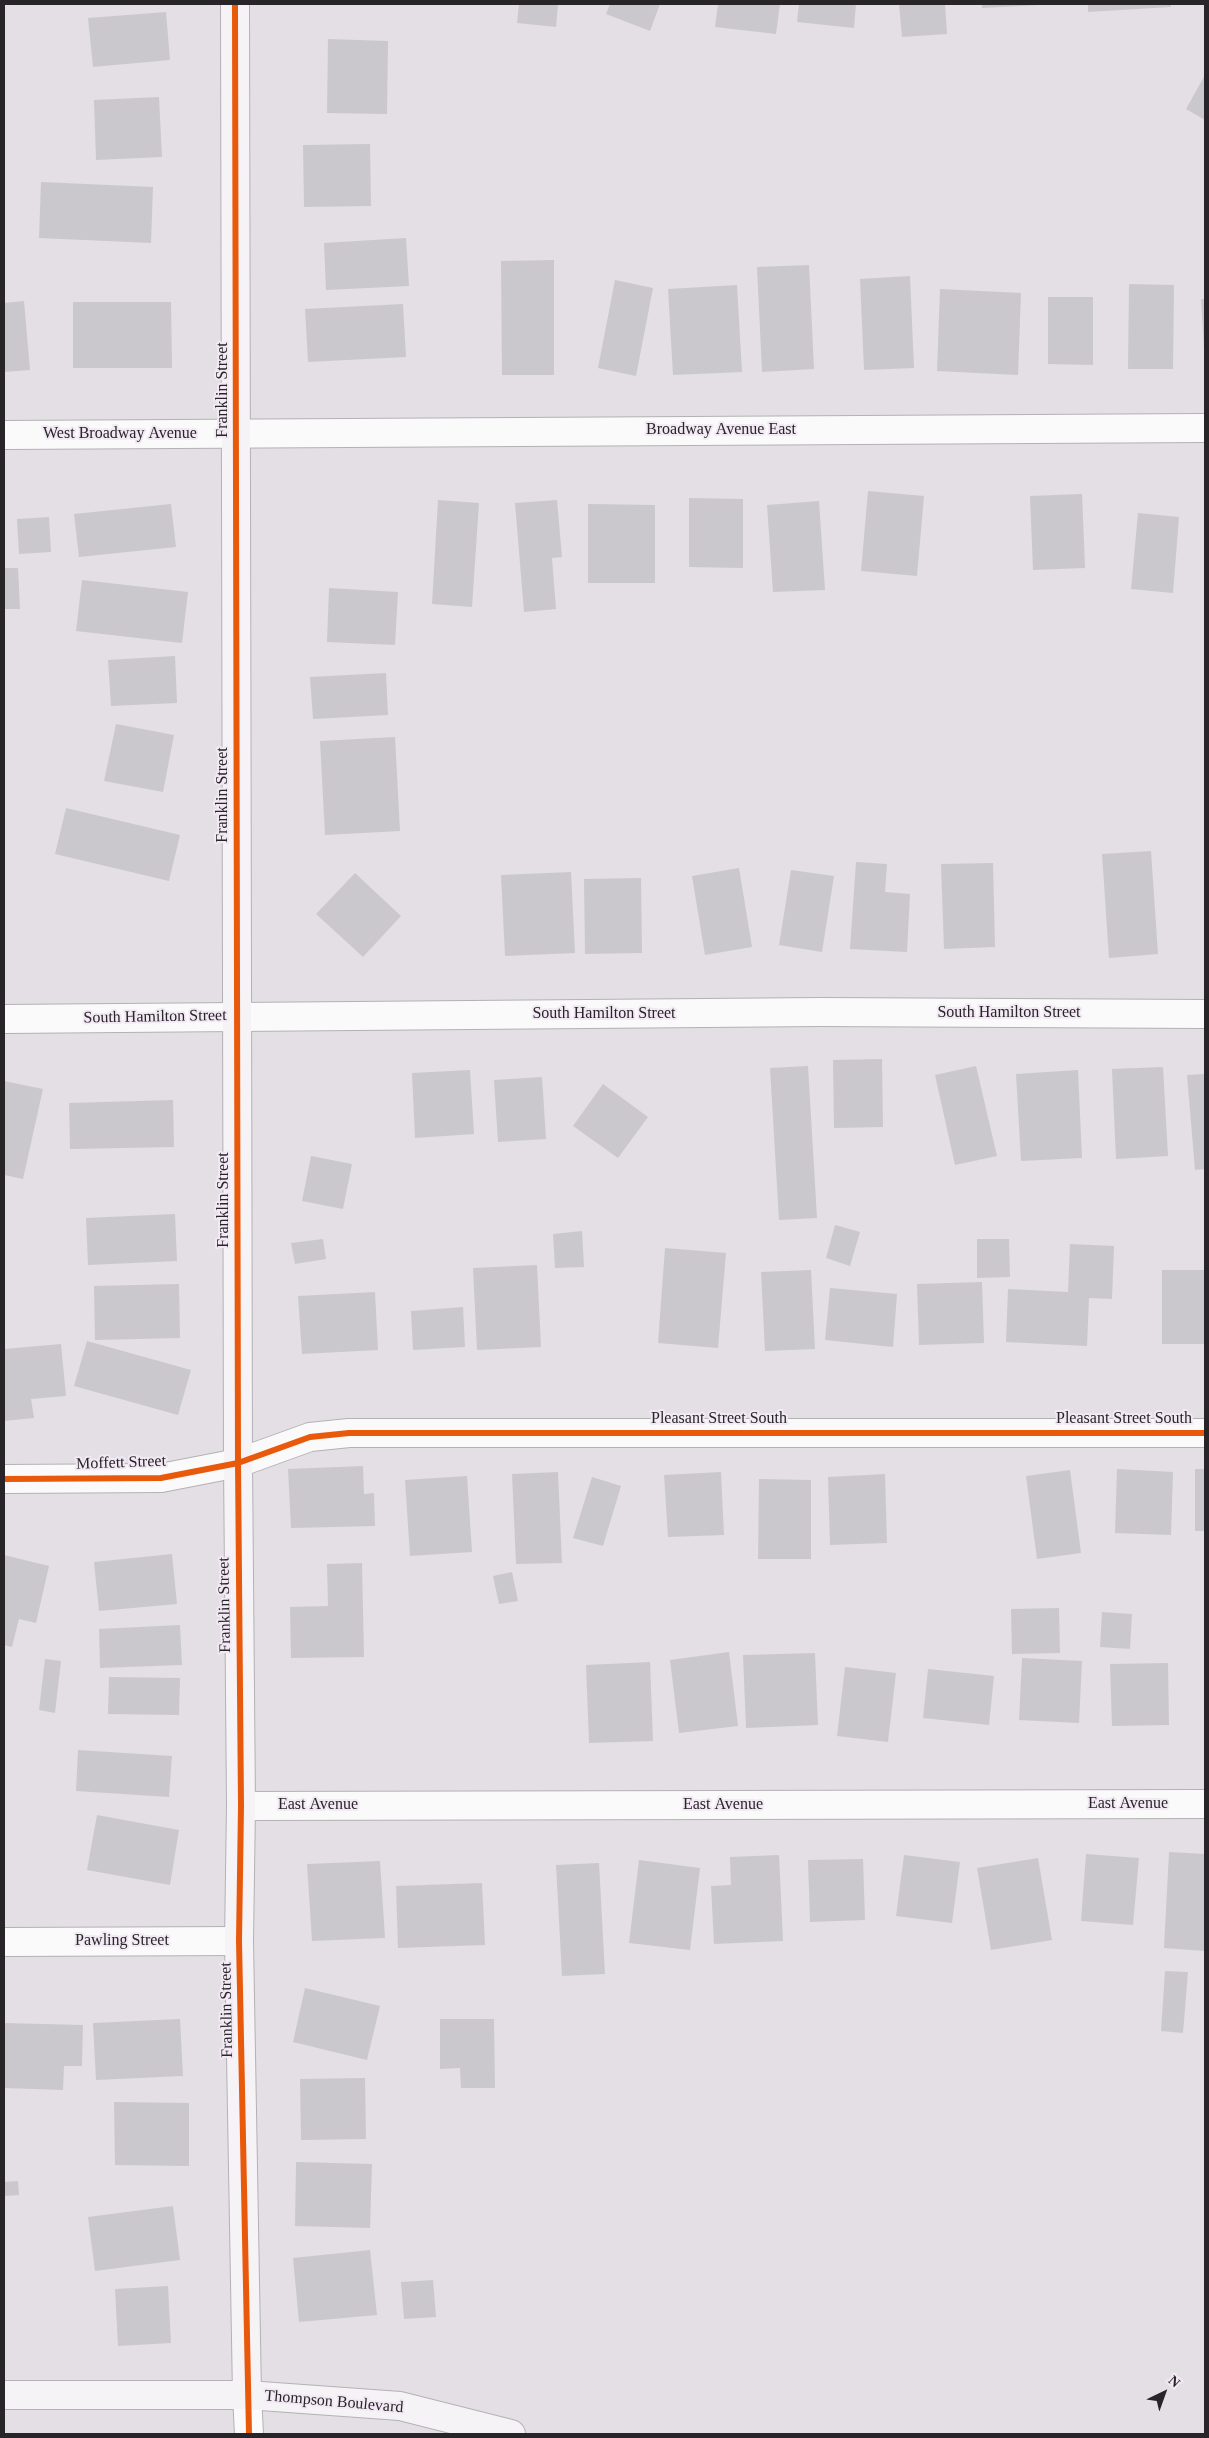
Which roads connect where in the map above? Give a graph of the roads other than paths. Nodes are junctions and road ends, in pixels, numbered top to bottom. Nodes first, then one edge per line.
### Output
1 (235, 4) edge
2 (1205, 428) edge
3 (237, 433) junction
4 (4, 434) edge
5 (1205, 1014) edge
6 (237, 1016) junction
7 (4, 1019) edge
8 (1205, 1433) edge
9 (238, 1463) junction
10 (4, 1479) edge
11 (1205, 1804) edge
12 (241, 1806) junction
13 (239, 1941) junction
14 (4, 1942) edge
15 (247, 2395) junction
16 (4, 2396) edge
17 (248, 2434) edge
18 (511, 2434) edge

1 - 3 street, Franklin Street
2 - 3 street, Broadway Avenue East
3 - 4 street, West Broadway Avenue
3 - 6 street, Franklin Street
5 - 6 street, South Hamilton Street
6 - 7 street, South Hamilton Street
6 - 9 street, Franklin Street
8 - 9 street, Pleasant Street South
9 - 10 street, Moffett Street
9 - 12 street, Franklin Street
11 - 12 street, East Avenue
12 - 13 street, Franklin Street
13 - 14 street, Pawling Street
13 - 15 street, Franklin Street
15 - 16 street, Thompson Boulevard
15 - 17 street
15 - 18 street, Thompson Boulevard

